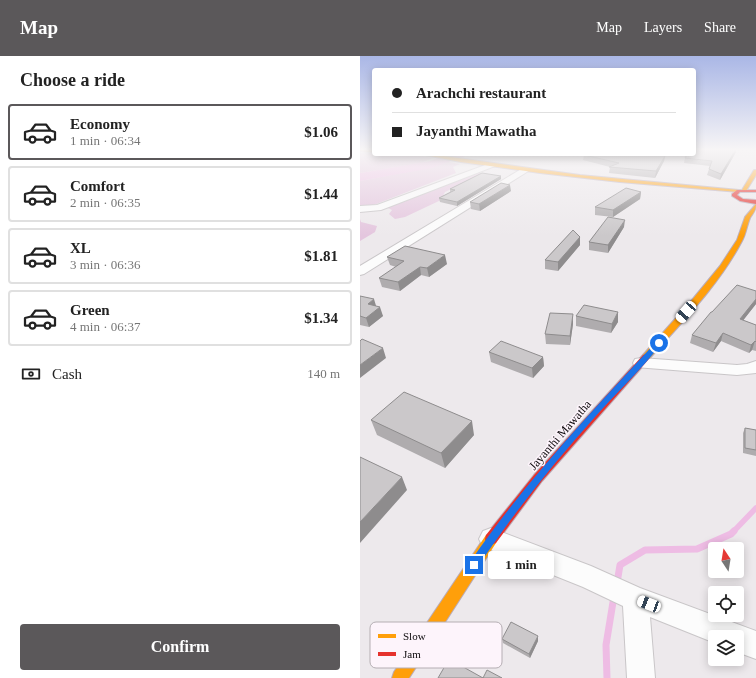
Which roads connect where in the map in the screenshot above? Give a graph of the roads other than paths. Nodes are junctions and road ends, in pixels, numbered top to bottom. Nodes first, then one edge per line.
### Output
1 (459, 178) edge
2 (513, 178) edge
3 (598, 178) edge
4 (751, 178) edge
5 (756, 191) edge
6 (739, 194) junction
7 (756, 202) edge
8 (756, 206) edge
9 (360, 209) edge
10 (748, 217) junction
11 (360, 271) edge
12 (642, 363) junction
13 (756, 366) edge
14 (491, 539) junction
15 (629, 596) junction
16 (437, 622) edge
17 (718, 630) edge
18 (744, 640) edge
19 (756, 645) edge
20 (407, 668) edge
21 (400, 678) edge
22 (641, 678) edge

1 - 9 street
2 - 11 street
3 - 6 main road
4 - 6 main road
5 - 6 main road
6 - 7 main road
6 - 10 main road
8 - 10 main road, Jayanthi Mawatha
10 - 12 main road, Jayanthi Mawatha
12 - 13 street
12 - 14 main road, Jayanthi Mawatha
14 - 15 street
14 - 16 main road, Jayanthi Mawatha
15 - 17 street
15 - 22 street
18 - 19 street
20 - 21 main road, Jayanthi Mawatha

